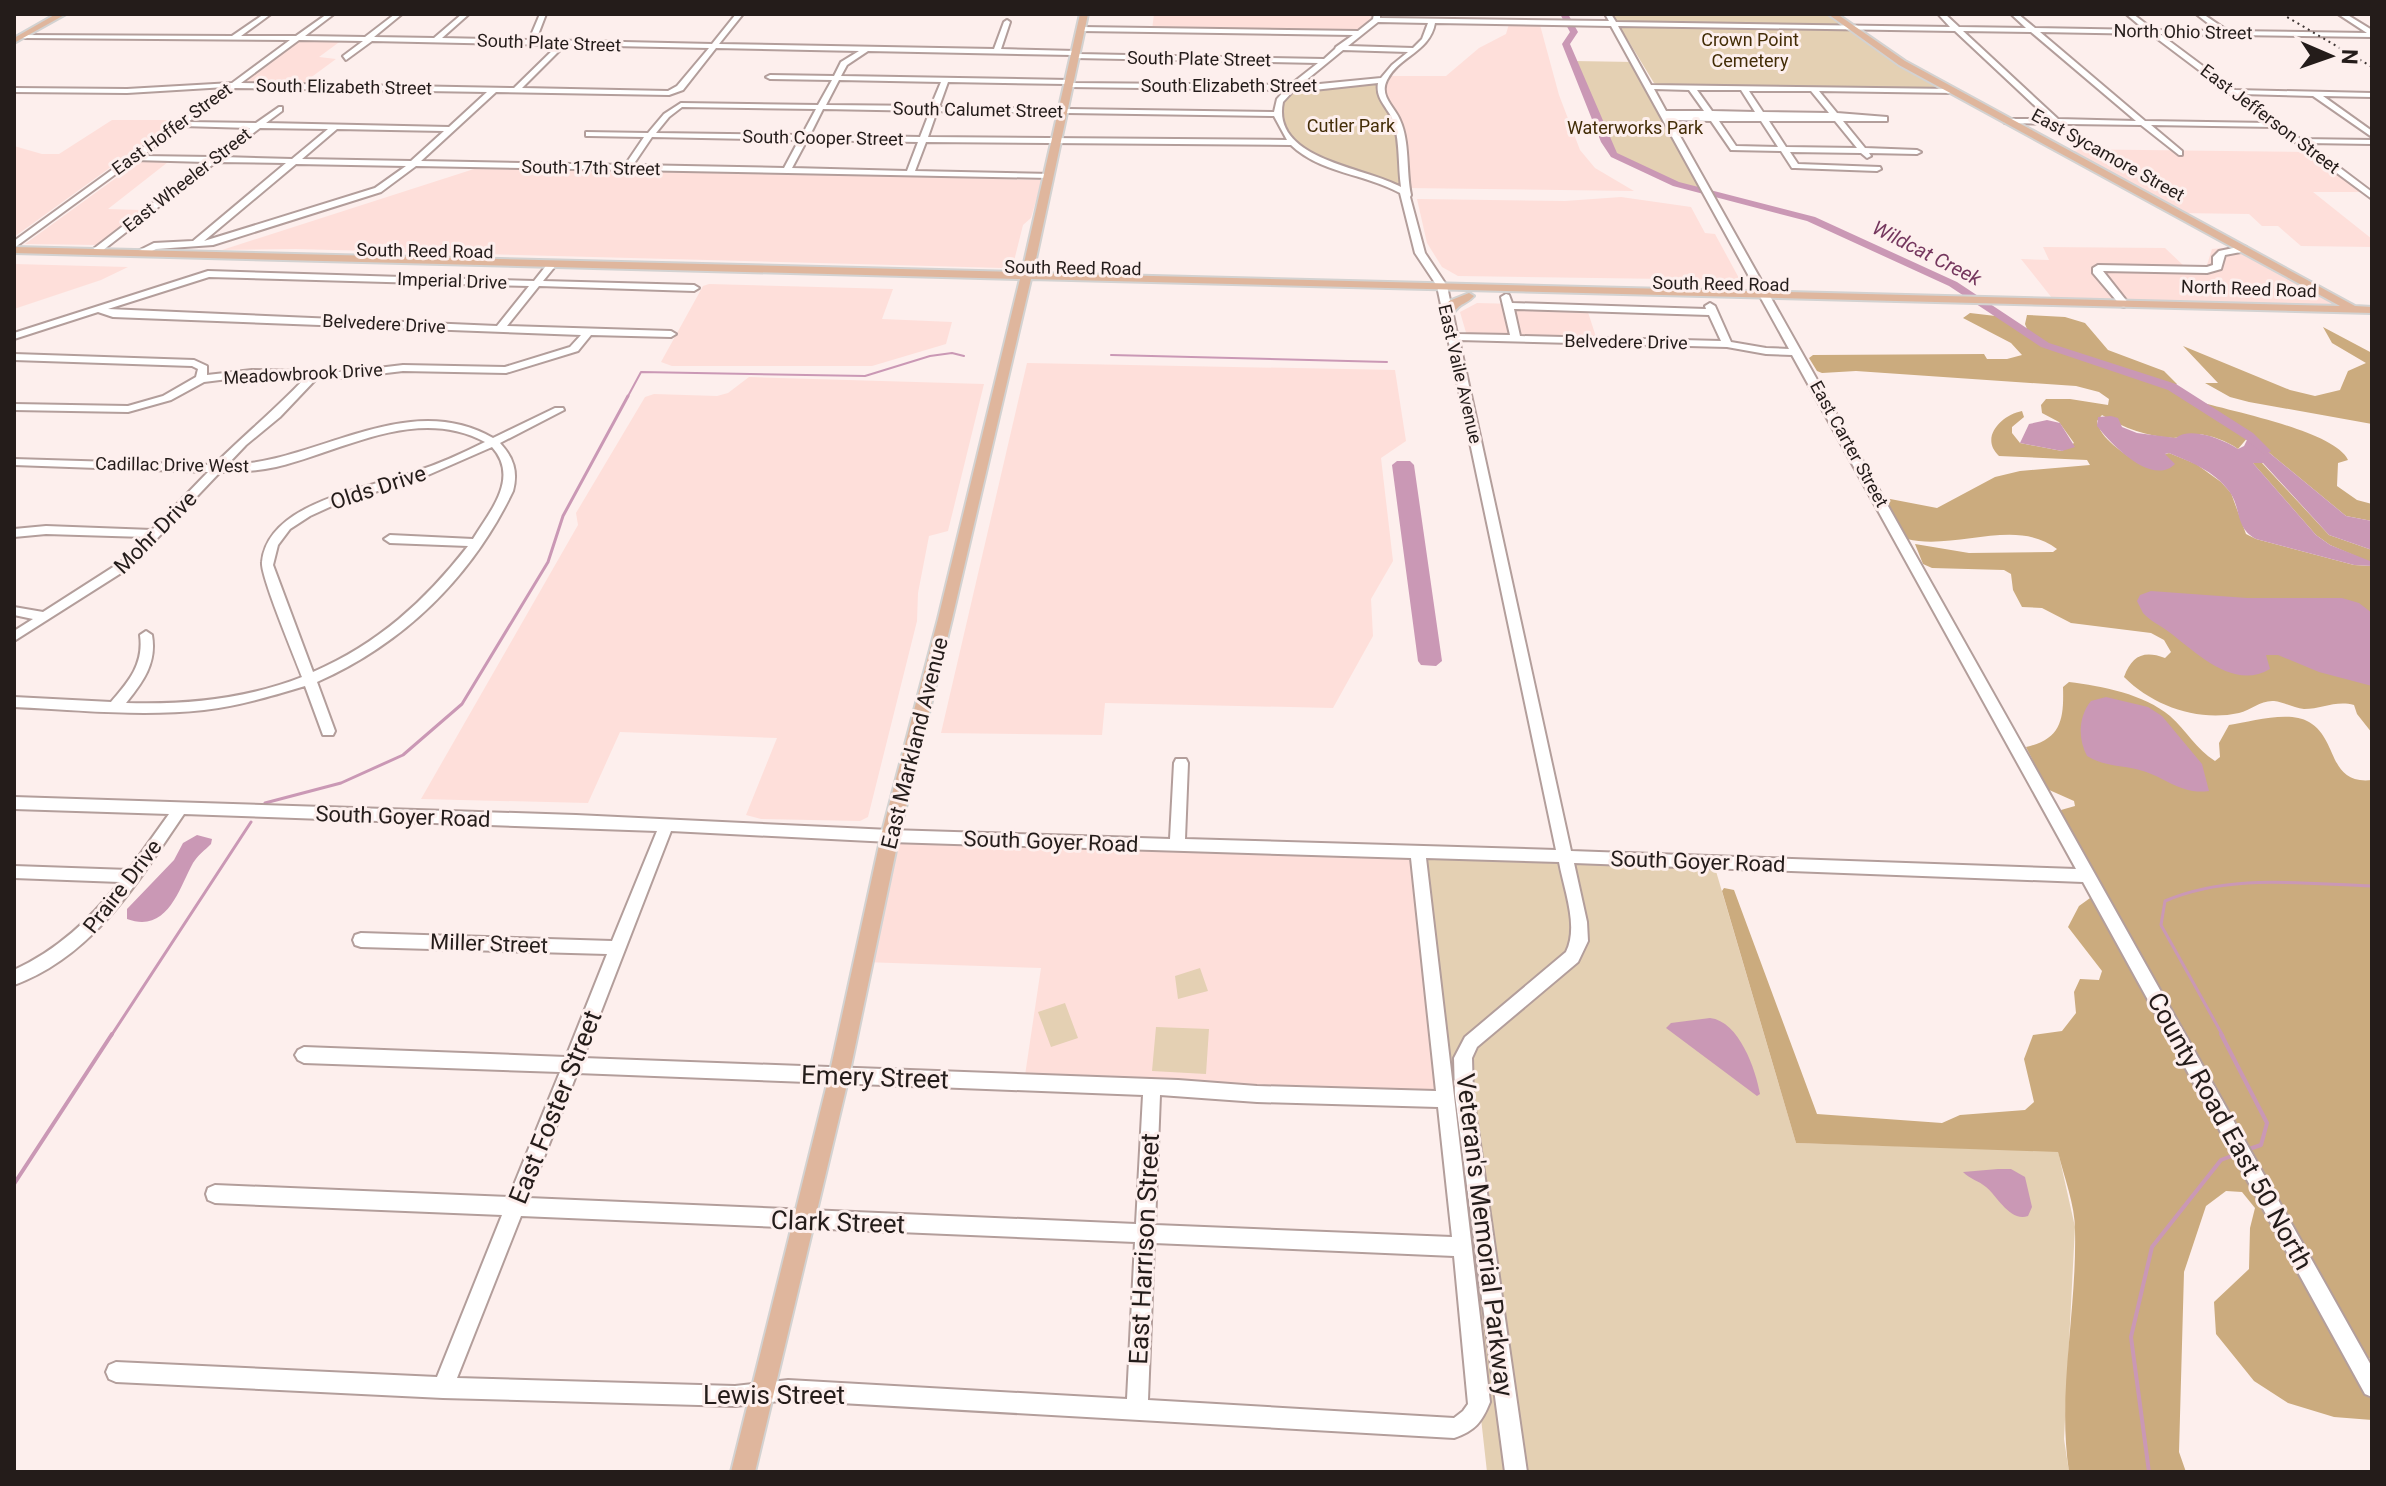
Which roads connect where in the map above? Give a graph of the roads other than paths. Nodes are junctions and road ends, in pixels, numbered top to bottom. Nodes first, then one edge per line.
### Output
1 (62, 14) edge
2 (268, 14) edge
3 (331, 14) edge
4 (399, 14) edge
5 (466, 14) edge
6 (543, 14) edge
7 (740, 14) edge
8 (1084, 14) edge
9 (1608, 14) edge
10 (1832, 14) edge
11 (1941, 14) edge
12 (2014, 14) edge
13 (2129, 14) edge
14 (2199, 14) edge
15 (2341, 14) edge
16 (1376, 17) edge
17 (1432, 21) junction
18 (1887, 21) dead end
19 (1007, 22) dead end
20 (1614, 25) junction
21 (1894, 28) junction
22 (1081, 29) junction
23 (1849, 29) junction
24 (1957, 29) junction
25 (2033, 30) junction
26 (2153, 32) junction
27 (1356, 33) junction
28 (2226, 33) junction
29 (2372, 34) edge
30 (18, 38) edge
31 (233, 38) junction
32 (298, 38) junction
33 (368, 39) junction
34 (435, 41) junction
35 (531, 43) junction
36 (562, 45) junction
37 (714, 47) junction
38 (1338, 48) junction
39 (865, 50) junction
40 (1414, 50) junction
41 (997, 52) junction
42 (1075, 55) junction
43 (346, 58) dead end
44 (1324, 61) junction
45 (770, 77) dead end
46 (836, 78) junction
47 (1385, 78) junction
48 (945, 80) junction
49 (1069, 84) junction
50 (233, 85) junction
51 (1649, 87) junction
52 (1292, 88) junction
53 (1692, 88) junction
54 (1744, 89) junction
55 (14, 90) edge
56 (494, 90) junction
57 (516, 90) junction
58 (1814, 90) junction
59 (1954, 91) junction
60 (2234, 92) junction
61 (2315, 94) junction
62 (2372, 95) edge
63 (821, 107) junction
64 (279, 109) dead end
65 (934, 109) junction
66 (1063, 111) junction
67 (1278, 114) junction
68 (1664, 116) junction
69 (1710, 116) junction
70 (1763, 117) junction
71 (1836, 118) junction
72 (2008, 121) junction
73 (2055, 121) junction
74 (2143, 123) junction
75 (180, 124) junction
76 (2278, 125) junction
77 (257, 126) junction
78 (335, 127) junction
79 (447, 129) junction
80 (589, 134) dead end
81 (652, 135) junction
82 (2372, 135) edge
83 (805, 138) junction
84 (923, 140) junction
85 (1057, 141) junction
86 (2299, 141) junction
87 (2372, 142) edge
88 (1295, 143) junction
89 (1786, 151) junction
90 (1863, 152) junction
91 (1917, 152) dead end
92 (2179, 153) dead end
93 (134, 158) junction
94 (213, 159) junction
95 (294, 161) junction
96 (412, 163) junction
97 (626, 169) junction
98 (786, 172) junction
99 (910, 174) junction
100 (1049, 176) junction
101 (1407, 195) junction
102 (2372, 196) edge
103 (192, 245) junction
104 (14, 248) edge
105 (2243, 249) junction
106 (95, 252) junction
107 (141, 253) junction
108 (14, 258) edge
109 (258, 265) junction
110 (549, 268) junction
111 (1430, 271) junction
112 (247, 275) junction
113 (1025, 280) junction
114 (536, 284) junction
115 (1405, 285) junction
116 (694, 288) dead end
117 (1442, 291) junction
118 (1469, 296) junction
119 (1766, 299) junction
120 (1507, 302) junction
121 (1711, 307) junction
122 (2128, 308) junction
123 (98, 309) junction
124 (2354, 310) junction
125 (1449, 312) junction
126 (2372, 317) edge
127 (500, 329) junction
128 (588, 332) junction
129 (671, 334) dead end
130 (14, 336) edge
131 (1454, 337) junction
132 (1516, 339) junction
133 (1727, 344) junction
134 (1796, 352) junction
135 (14, 357) edge
136 (315, 374) junction
137 (201, 379) junction
138 (14, 407) edge
139 (559, 410) dead end
140 (493, 441) junction
141 (14, 462) edge
142 (218, 468) junction
143 (14, 533) edge
144 (156, 534) junction
145 (390, 539) dead end
146 (476, 543) junction
147 (14, 611) edge
148 (46, 617) junction
149 (146, 635) dead end
150 (14, 637) edge
151 (309, 680) junction
152 (14, 702) edge
153 (116, 705) junction
154 (328, 731) dead end
155 (1181, 763) dead end
156 (14, 803) edge
157 (180, 809) junction
158 (666, 826) junction
159 (890, 836) junction
160 (1177, 845) junction
161 (1418, 853) junction
162 (1566, 857) junction
163 (14, 872) edge
164 (131, 876) junction
165 (2088, 876) junction
166 (361, 940) dead end
167 (617, 948) junction
168 (14, 978) edge
169 (304, 1055) dead end
170 (571, 1066) junction
171 (839, 1076) junction
172 (1152, 1087) junction
173 (1445, 1099) junction
174 (215, 1194) dead end
175 (515, 1209) junction
176 (803, 1220) junction
177 (1145, 1235) junction
178 (1462, 1247) junction
179 (116, 1372) dead end
180 (2372, 1387) edge
181 (443, 1388) junction
182 (761, 1394) junction
183 (1137, 1410) junction
184 (743, 1472) edge
185 (1516, 1472) edge

1 - 30 main road
2 - 31 street
3 - 32 street, East Hoffer Street
4 - 33 street
5 - 34 street
6 - 35 street
7 - 37 street
8 - 22 main road, East Markland Avenue
9 - 20 street, East Carter Street
10 - 23 main road, East Sycamore Street
11 - 24 street
12 - 25 street
13 - 26 street, East Jefferson Street
14 - 28 street
15 - 29 street
16 - 17 street, North Ohio Street
16 - 27 street
17 - 20 street, North Ohio Street
17 - 40 street
18 - 21 street
19 - 41 street
20 - 23 street, North Ohio Street
20 - 51 street, East Carter Street
21 - 23 street, North Ohio Street
21 - 24 street, North Ohio Street
22 - 27 street
22 - 42 main road, East Markland Avenue
23 - 59 main road, East Sycamore Street
24 - 25 street, North Ohio Street
24 - 73 street
25 - 26 street, North Ohio Street
25 - 74 street
26 - 28 street, North Ohio Street
26 - 60 street, East Jefferson Street
27 - 38 street
28 - 29 street, North Ohio Street
30 - 31 street, South Plate Street
31 - 32 street, South Plate Street
32 - 33 street, South Plate Street
32 - 50 street, East Hoffer Street
33 - 34 street, South Plate Street
33 - 43 street
34 - 35 street, South Plate Street
35 - 36 street, South Plate Street
36 - 37 street, South Plate Street
36 - 57 street
37 - 39 street, South Plate Street
37 - 57 street, South Elizabeth Street
38 - 40 street
38 - 44 street
39 - 41 street, South Plate Street
39 - 46 street
40 - 47 street
41 - 42 street, South Plate Street
42 - 44 street, South Plate Street
42 - 49 main road, East Markland Avenue
44 - 52 street
45 - 46 street, South Elizabeth Street
46 - 48 street, South Elizabeth Street
46 - 63 street
47 - 52 street, South Elizabeth Street
47 - 101 street, East Vaile Avenue
48 - 49 street, South Elizabeth Street
48 - 65 street
49 - 52 street, South Elizabeth Street
49 - 66 main road, East Markland Avenue
50 - 55 street, South Elizabeth Street
50 - 56 street, South Elizabeth Street
50 - 75 street, East Hoffer Street
51 - 53 street
51 - 68 street, East Carter Street
52 - 67 street
53 - 54 street
53 - 69 street
54 - 58 street
54 - 70 street
56 - 57 street, South Elizabeth Street
56 - 79 street
58 - 59 street
58 - 71 street
59 - 72 main road, East Sycamore Street
60 - 61 street
60 - 76 street, East Jefferson Street
61 - 62 street
61 - 82 street
63 - 65 street, South Calumet Street
63 - 81 street, South Calumet Street
63 - 83 street
64 - 77 street, East Wheeler Street
65 - 66 street, South Calumet Street
65 - 84 street
66 - 67 street, South Calumet Street
66 - 85 main road, East Markland Avenue
67 - 88 street
68 - 69 street
68 - 119 street, East Carter Street
69 - 70 street
69 - 89 street
70 - 71 street
70 - 89 street
71 - 90 street
72 - 73 street
72 - 105 main road, East Sycamore Street
73 - 74 street
74 - 76 street
74 - 92 street
75 - 77 street
75 - 93 street, East Hoffer Street
76 - 86 street, East Jefferson Street
77 - 78 street
77 - 94 street, East Wheeler Street
78 - 79 street
78 - 95 street
79 - 96 street
80 - 81 street, South Cooper Street
81 - 83 street, South Cooper Street
81 - 97 street
83 - 84 street, South Cooper Street
83 - 98 street
84 - 85 street, South Cooper Street
84 - 99 street
85 - 88 street, South Cooper Street
85 - 100 main road, East Markland Avenue
86 - 87 street
86 - 102 street, East Jefferson Street
88 - 101 street
89 - 90 street
89 - 90 street
90 - 91 street
93 - 94 street, South 17th Street
93 - 104 street, East Hoffer Street
94 - 95 street, South 17th Street
94 - 106 street, East Wheeler Street
95 - 96 street, South 17th Street
95 - 103 street
96 - 97 street, South 17th Street
96 - 103 street
97 - 98 street, South 17th Street
98 - 99 street, South 17th Street
99 - 100 street, South 17th Street
100 - 113 main road, East Markland Avenue
101 - 111 street, East Vaile Avenue
103 - 107 street
104 - 106 main road, South Reed Road
105 - 122 street
105 - 124 main road, East Sycamore Street
106 - 107 main road, South Reed Road
107 - 110 main road, South Reed Road
108 - 109 main road, South Reed Road
109 - 110 main road, South Reed Road
109 - 112 street
110 - 113 main road, South Reed Road
110 - 114 street
111 - 115 main road
111 - 117 street, East Vaile Avenue
112 - 114 street, Imperial Drive
112 - 123 street, Imperial Drive
113 - 115 main road, South Reed Road
113 - 117 main road, South Reed Road
113 - 159 main road, East Markland Avenue
114 - 116 street, Imperial Drive
114 - 127 street
115 - 117 main road, South Reed Road
117 - 118 main road, South Reed Road
117 - 119 main road, South Reed Road
117 - 125 street, East Vaile Avenue
118 - 120 main road, South Reed Road
118 - 125 main road
119 - 121 main road, South Reed Road
119 - 122 main road, South Reed Road
119 - 122 main road, South Reed Road
119 - 134 street, East Carter Street
120 - 121 main road, South Reed Road
120 - 132 street
121 - 133 street
122 - 124 main road, North Reed Road
122 - 126 main road, North Reed Road
123 - 127 street, Belvedere Drive
123 - 130 street, Imperial Drive
124 - 126 main road, North Reed Road
125 - 131 street, East Vaile Avenue
127 - 128 street, Belvedere Drive
128 - 129 street, Belvedere Drive
128 - 136 street, Meadowbrook Drive
131 - 132 street, Belvedere Drive
131 - 162 street, East Vaile Avenue
132 - 133 street, Belvedere Drive
133 - 134 street, Belvedere Drive
134 - 165 street, East Carter Street
135 - 137 street
136 - 137 street, Meadowbrook Drive
136 - 142 street, Mohr Drive
137 - 138 street, Meadowbrook Drive
139 - 140 street, Olds Drive
140 - 142 street, Cadillac Drive West
140 - 146 street
140 - 151 street, Olds Drive
141 - 142 street, Cadillac Drive West
142 - 144 street, Mohr Drive
143 - 144 street
144 - 148 street, Mohr Drive
145 - 146 street
146 - 151 street
147 - 148 street
148 - 150 street, Mohr Drive
149 - 153 street
151 - 153 street
151 - 154 street, Olds Drive
152 - 153 street
155 - 160 street
156 - 157 street, South Goyer Road
157 - 158 street, South Goyer Road
157 - 164 street, Praire Drive
158 - 159 street, South Goyer Road
158 - 167 street, East Foster Street
159 - 160 street, South Goyer Road
159 - 171 main road, East Markland Avenue
160 - 161 street, South Goyer Road
161 - 162 street, South Goyer Road
161 - 173 street
162 - 165 street, South Goyer Road
162 - 185 street, Veteran's Memorial Parkway
163 - 164 street
164 - 168 street, Praire Drive
165 - 180 street, County Road East 50 North
166 - 167 street, Miller Street
167 - 170 street, East Foster Street
169 - 170 street, Emery Street
170 - 171 street, Emery Street
170 - 175 street, East Foster Street
171 - 172 street, Emery Street
171 - 176 main road, East Markland Avenue
172 - 173 street, Emery Street
172 - 177 street, East Harrison Street
173 - 178 street
174 - 175 street, Clark Street
175 - 176 street, Clark Street
175 - 181 street, East Foster Street
176 - 177 street, Clark Street
176 - 182 main road, East Markland Avenue
177 - 178 street, Clark Street
177 - 183 street, East Harrison Street
178 - 183 street, Lewis Street
179 - 181 street, Lewis Street
181 - 182 street, Lewis Street
182 - 183 street, Lewis Street
182 - 184 main road, East Markland Avenue

